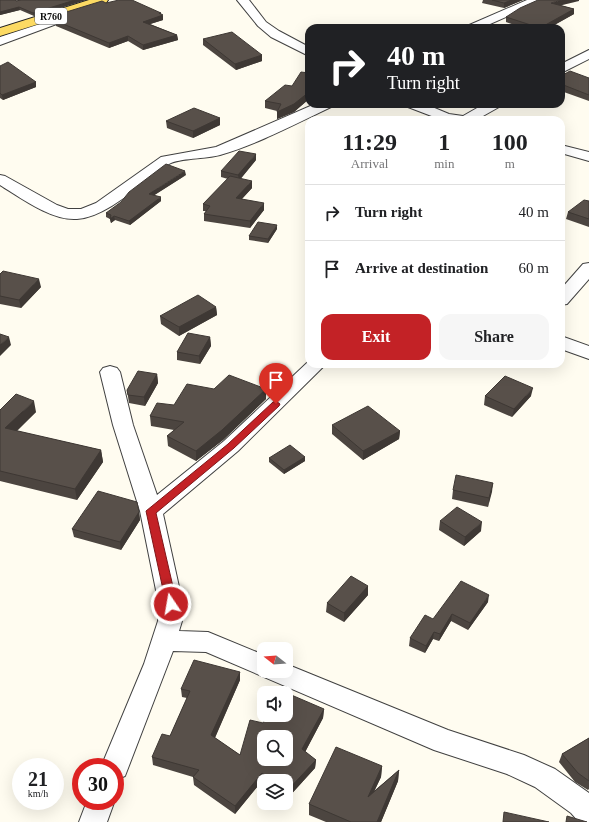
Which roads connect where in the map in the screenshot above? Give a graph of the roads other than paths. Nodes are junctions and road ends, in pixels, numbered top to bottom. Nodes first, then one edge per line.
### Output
1 (102, 0) edge
2 (243, 0) edge
3 (536, 0) edge
4 (53, 16) junction
5 (480, 24) edge
6 (0, 32) edge
7 (0, 41) edge
8 (305, 50) edge
9 (589, 54) edge
10 (565, 67) edge
11 (317, 108) edge
12 (423, 108) edge
13 (487, 108) edge
14 (443, 116) edge
15 (473, 116) edge
16 (565, 150) edge
17 (589, 157) edge
18 (0, 179) edge
19 (589, 268) edge
20 (565, 295) edge
21 (565, 344) edge
22 (589, 353) edge
23 (313, 368) edge
24 (110, 372) dead end
25 (151, 511) junction
26 (164, 641) junction
27 (257, 663) edge
28 (292, 678) edge
29 (119, 758) edge
30 (98, 810) edge
31 (589, 812) edge
32 (93, 822) edge

1 - 4 main road, R760
2 - 8 street
3 - 5 street
4 - 6 main road, R760
4 - 7 street
9 - 10 street
11 - 18 street
12 - 14 street
13 - 15 street
16 - 17 street
19 - 20 street
21 - 22 street
23 - 25 street
24 - 25 street
25 - 26 street
26 - 27 street
26 - 29 street
28 - 31 street
30 - 32 street

